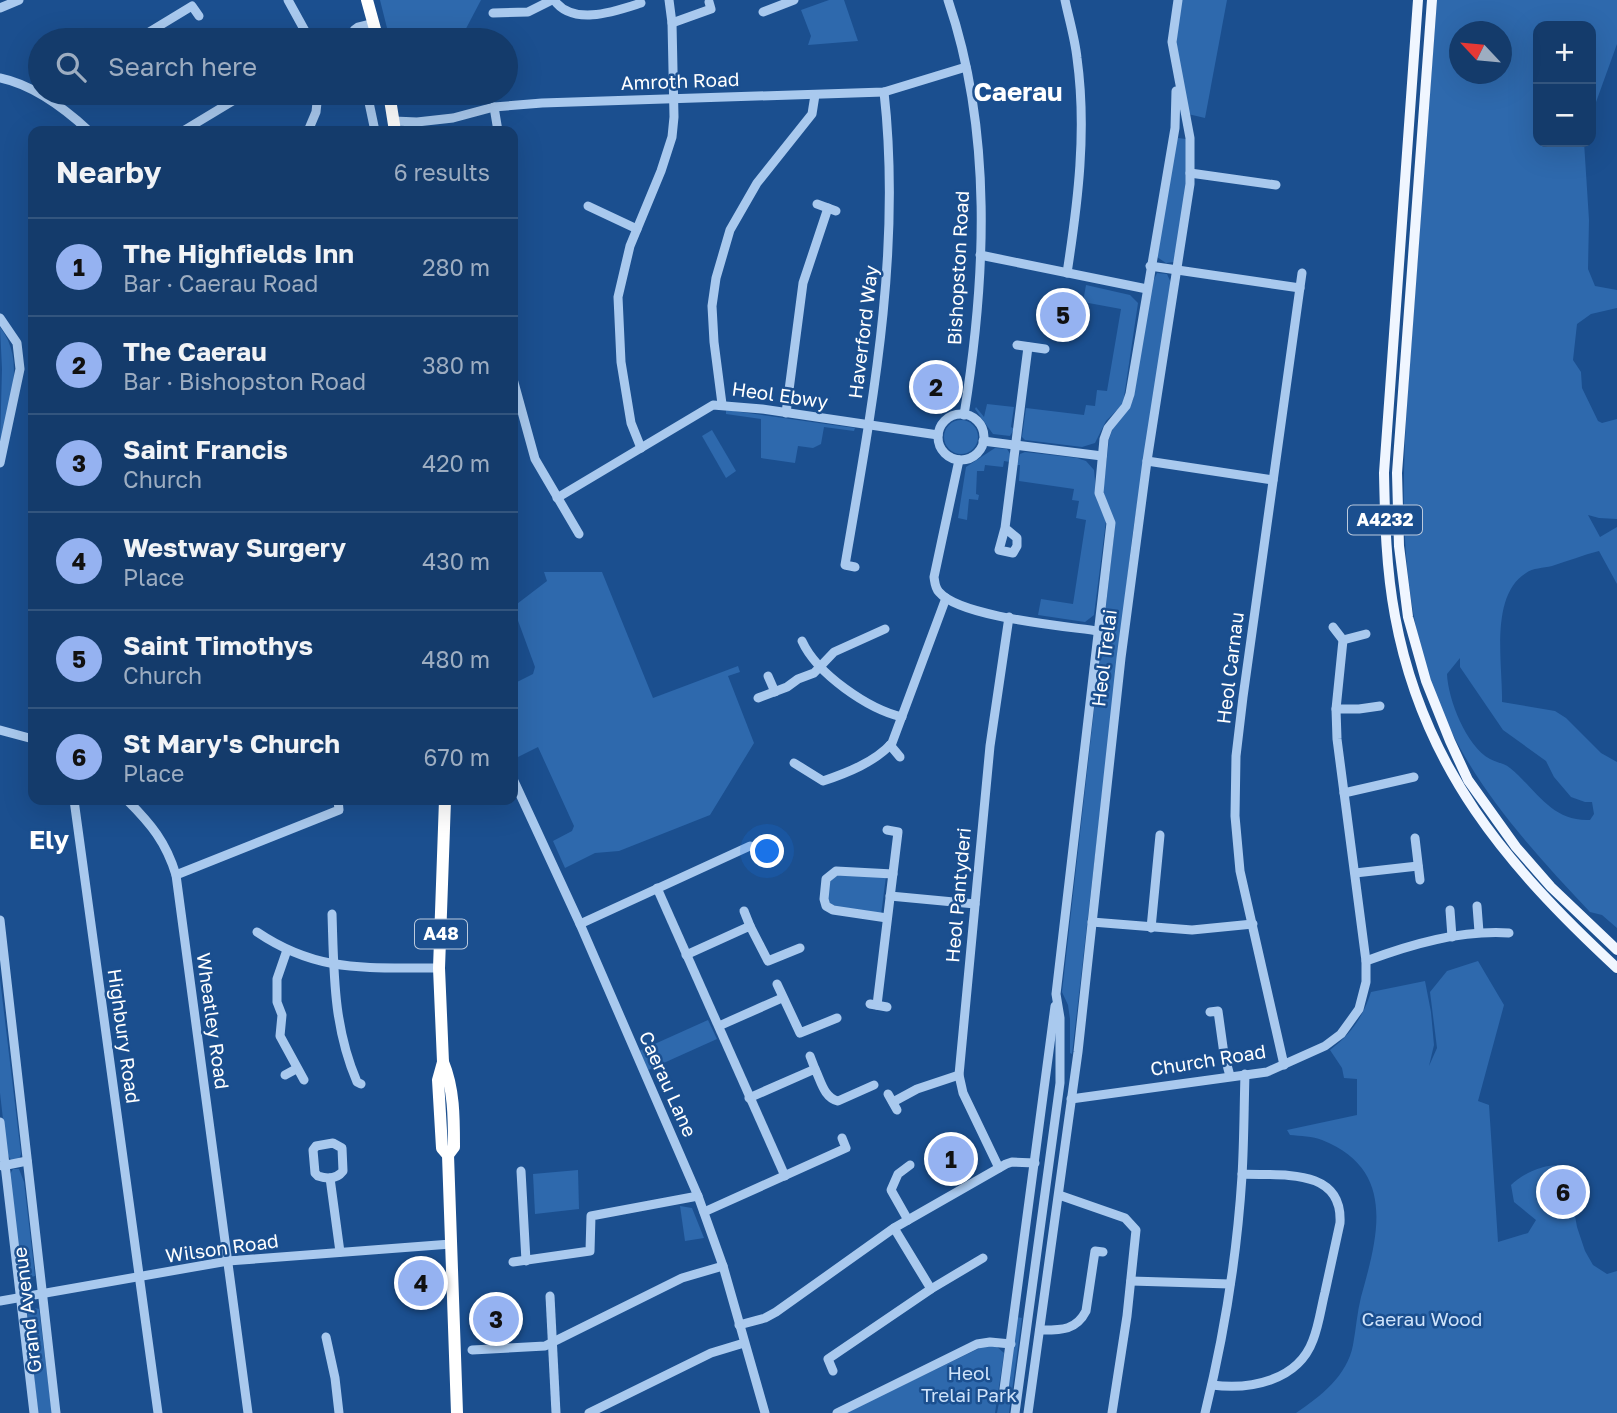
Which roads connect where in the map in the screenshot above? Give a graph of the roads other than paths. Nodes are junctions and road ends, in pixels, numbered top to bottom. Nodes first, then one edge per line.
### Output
1 (19, 0) edge
2 (288, 0) edge
3 (367, 0) edge
4 (553, 0) edge
5 (668, 0) edge
6 (794, 0) edge
7 (947, 0) edge
8 (1065, 0) edge
9 (1178, 0) edge
10 (1418, 0) edge
11 (1432, 0) edge
12 (709, 2) dead end
13 (641, 3) dead end
14 (0, 8) edge
15 (763, 12) dead end
16 (492, 13) dead end
17 (199, 16) dead end
18 (374, 23) junction
19 (672, 23) junction
20 (156, 28) edge
21 (303, 28) edge
22 (357, 28) edge
23 (375, 28) edge
24 (966, 67) junction
25 (1177, 75) junction
26 (0, 78) edge
27 (28, 87) edge
28 (884, 92) junction
29 (815, 95) junction
30 (672, 99) junction
31 (61, 105) edge
32 (226, 105) edge
33 (317, 105) edge
34 (370, 105) edge
35 (391, 105) edge
36 (495, 107) junction
37 (1187, 125) junction
38 (83, 126) edge
39 (191, 126) edge
40 (311, 126) edge
41 (374, 126) edge
42 (395, 126) edge
43 (497, 126) edge
44 (1175, 128) junction
45 (1190, 173) junction
46 (1276, 185) dead end
47 (817, 204) dead end
48 (588, 206) dead end
49 (637, 229) junction
50 (980, 255) junction
51 (1150, 266) junction
52 (1177, 270) junction
53 (1067, 273) junction
54 (1302, 273) dead end
55 (1300, 288) junction
56 (1147, 289) junction
57 (0, 318) edge
58 (1017, 345) dead end
59 (1028, 347) junction
60 (1045, 349) dead end
61 (518, 397) edge
62 (722, 404) junction
63 (786, 413) junction
64 (964, 415) junction
65 (869, 424) junction
66 (938, 435) junction
67 (983, 441) junction
68 (1015, 445) junction
69 (640, 448) junction
70 (1102, 456) junction
71 (959, 460) junction
72 (1147, 461) junction
73 (0, 463) edge
74 (1273, 480) junction
75 (556, 498) junction
76 (1005, 528) dead end
77 (579, 534) dead end
78 (855, 567) dead end
79 (946, 598) junction
80 (1009, 617) junction
81 (1333, 627) dead end
82 (885, 629) dead end
83 (1098, 631) junction
84 (1366, 635) dead end
85 (1343, 640) junction
86 (802, 641) dead end
87 (821, 667) junction
88 (768, 676) dead end
89 (775, 692) junction
90 (758, 698) dead end
91 (1380, 706) dead end
92 (1336, 709) junction
93 (902, 717) junction
94 (0, 730) edge
95 (28, 738) edge
96 (890, 745) junction
97 (900, 757) dead end
98 (794, 763) dead end
99 (1413, 777) dead end
100 (518, 790) edge
101 (1343, 793) junction
102 (75, 805) edge
103 (132, 805) edge
104 (338, 805) edge
105 (445, 805) edge
106 (896, 831) dead end
107 (1160, 835) dead end
108 (1415, 838) dead end
109 (750, 846) dead end
110 (1418, 866) junction
111 (1355, 873) junction
112 (893, 874) junction
113 (176, 875) junction
114 (1420, 880) dead end
115 (657, 888) junction
116 (890, 896) junction
117 (975, 904) junction
118 (1477, 906) dead end
119 (1450, 910) dead end
120 (744, 911) dead end
121 (332, 914) dead end
122 (887, 918) junction
123 (0, 920) edge
124 (1092, 922) junction
125 (580, 924) junction
126 (1252, 924) junction
127 (750, 926) junction
128 (1151, 928) junction
129 (257, 932) dead end
130 (1479, 932) junction
131 (1509, 933) dead end
132 (1452, 937) junction
133 (800, 948) dead end
134 (286, 950) junction
135 (1617, 950) edge
136 (686, 955) junction
137 (1366, 961) junction
138 (334, 966) junction
139 (439, 968) junction
140 (1617, 968) edge
141 (777, 984) dead end
142 (1056, 994) junction
143 (782, 998) junction
144 (878, 1005) dead end
145 (1210, 1012) dead end
146 (837, 1017) dead end
147 (719, 1026) junction
148 (1078, 1052) junction
149 (810, 1056) dead end
150 (1284, 1065) junction
151 (296, 1069) junction
152 (815, 1069) junction
153 (1245, 1074) junction
154 (285, 1075) dead end
155 (959, 1075) junction
156 (1230, 1076) junction
157 (304, 1080) dead end
158 (1060, 1083) junction
159 (361, 1084) dead end
160 (874, 1085) dead end
161 (749, 1098) junction
162 (1071, 1099) junction
163 (893, 1102) dead end
164 (0, 1122) edge
165 (842, 1138) dead end
166 (27, 1161) junction
167 (1035, 1163) junction
168 (910, 1165) dead end
169 (3, 1166) edge
170 (999, 1168) junction
171 (522, 1171) dead end
172 (1242, 1174) junction
173 (785, 1176) junction
174 (330, 1178) junction
175 (1059, 1195) junction
176 (698, 1196) junction
177 (704, 1212) junction
178 (908, 1220) junction
179 (894, 1228) junction
180 (450, 1244) junction
181 (340, 1252) junction
182 (1103, 1252) dead end
183 (1023, 1255) junction
184 (1037, 1257) junction
185 (983, 1258) dead end
186 (228, 1261) junction
187 (526, 1261) junction
188 (513, 1262) dead end
189 (723, 1266) junction
190 (139, 1278) junction
191 (1131, 1281) junction
192 (1230, 1284) junction
193 (931, 1289) junction
194 (43, 1293) junction
195 (20, 1296) junction
196 (550, 1296) dead end
197 (0, 1301) edge
198 (739, 1325) junction
199 (1040, 1330) junction
200 (326, 1337) dead end
201 (552, 1342) junction
202 (744, 1343) junction
203 (1010, 1344) junction
204 (472, 1350) dead end
205 (833, 1371) dead end
206 (1212, 1385) junction
207 (1004, 1389) dead end
208 (34, 1413) edge
209 (56, 1413) edge
210 (158, 1413) edge
211 (248, 1413) edge
212 (339, 1413) edge
213 (457, 1413) edge
214 (556, 1413) edge
215 (589, 1413) edge
216 (765, 1413) edge
217 (837, 1413) edge
218 (1015, 1413) edge
219 (1028, 1413) edge
220 (1112, 1413) edge
221 (1205, 1413) edge

1 - 14 street
2 - 21 street
3 - 18 highway
4 - 13 street
4 - 16 street
5 - 19 street
6 - 15 street
7 - 24 street, Bishopston Road
8 - 53 street
9 - 25 street, Heol Trelai
10 - 140 main road, A4232
11 - 135 main road, A4232
12 - 19 street
17 - 20 street
18 - 22 street
18 - 23 highway
19 - 30 street
24 - 28 street, Amroth Road
24 - 50 street, Bishopston Road
25 - 37 street, Heol Trelai
25 - 44 street, Heol Trelai
26 - 27 street
28 - 29 street, Amroth Road
28 - 65 street, Haverford Way
29 - 30 street, Amroth Road
29 - 62 street
30 - 36 street, Amroth Road
30 - 49 street
31 - 38 street
32 - 39 street
33 - 40 street
34 - 41 street
35 - 42 highway
36 - 42 street, Amroth Road
36 - 43 street
37 - 44 street
37 - 45 street, Heol Trelai
44 - 51 street, Heol Trelai
45 - 46 street
45 - 52 street, Heol Trelai
47 - 63 street
48 - 49 street
49 - 69 street
50 - 53 street
50 - 64 street, Bishopston Road
51 - 52 street
51 - 56 street, Heol Trelai
52 - 55 street
52 - 72 street, Heol Trelai
53 - 56 street
54 - 55 street, Heol Carnau
55 - 74 street, Heol Carnau
56 - 70 street, Heol Trelai
57 - 73 street
58 - 59 street
59 - 60 street
59 - 68 street
61 - 75 street
62 - 63 street, Heol Ebwy
62 - 69 street, Heol Ebwy
63 - 65 street, Heol Ebwy
64 - 66 street
64 - 67 street
65 - 66 street, Heol Ebwy
65 - 78 street, Haverford Way
66 - 71 street
67 - 68 street
67 - 71 street
68 - 70 street
68 - 76 street
69 - 75 street, Heol Ebwy
70 - 83 street, Heol Trelai
71 - 79 street
72 - 74 street
72 - 124 street, Heol Trelai
74 - 126 street, Heol Carnau
75 - 77 street
79 - 80 street
79 - 93 street
80 - 83 street
80 - 117 street, Heol Pantyderi
81 - 85 street
82 - 87 street
83 - 142 street, Heol Trelai
84 - 85 street
85 - 92 street, Church Road
86 - 87 street
87 - 89 street
87 - 93 street
88 - 89 street
89 - 90 street
91 - 92 street
92 - 101 street, Church Road
93 - 96 street
94 - 95 street
96 - 97 street
96 - 98 street
99 - 101 street
100 - 125 street, Caerau Lane
101 - 111 street, Church Road
102 - 190 street, Highbury Road
103 - 113 street, Wheatley Road
104 - 113 street
105 - 139 highway, A48
106 - 112 street
107 - 128 street
108 - 110 street
109 - 115 street
110 - 111 street
110 - 114 street
111 - 137 street, Church Road
112 - 116 street
112 - 122 street
113 - 186 street, Wheatley Road
115 - 125 street
115 - 136 street
116 - 117 street
116 - 122 street
117 - 155 street, Heol Pantyderi
118 - 130 street
119 - 132 street
120 - 127 street
121 - 138 street
122 - 144 street
123 - 166 street, Grand Avenue
124 - 128 street
124 - 148 street, Heol Trelai
125 - 176 street, Caerau Lane
126 - 128 street
126 - 150 street, Heol Carnau
127 - 133 street
127 - 136 street
129 - 134 street
130 - 131 street
130 - 132 street
132 - 137 street
134 - 138 street
134 - 151 street
136 - 147 street
137 - 150 street, Church Road
138 - 139 street
138 - 159 street
139 - 180 highway, A48
141 - 143 street
142 - 158 street, Heol Trelai
142 - 167 street, Heol Trelai
143 - 146 street
143 - 147 street
145 - 156 street
147 - 161 street
148 - 158 street, Heol Trelai
148 - 162 street, Heol Trelai
149 - 152 street
150 - 153 street, Church Road
151 - 154 street
151 - 157 street
152 - 160 street
152 - 161 street
153 - 156 street, Church Road
153 - 172 street
155 - 163 street
155 - 170 street, Heol Pantyderi
156 - 162 street, Church Road
158 - 184 street, Heol Trelai
161 - 173 street
162 - 175 street, Heol Trelai
164 - 169 street, Grand Avenue
165 - 173 street
166 - 169 street
166 - 194 street, Grand Avenue
167 - 170 street
167 - 183 street, Heol Trelai
168 - 178 street
169 - 195 street, Grand Avenue
170 - 178 street
171 - 187 street
172 - 192 street
172 - 206 street
173 - 177 street
174 - 174 street
174 - 181 street
175 - 191 street
175 - 199 street, Heol Trelai
176 - 177 street, Caerau Lane
176 - 187 street
177 - 189 street, Caerau Lane
178 - 179 street
179 - 193 street
179 - 198 street
180 - 181 street, Wilson Road
180 - 213 highway, A48
181 - 186 street, Wilson Road
182 - 199 street
183 - 184 street
183 - 203 street, Heol Trelai
184 - 218 street, Heol Trelai
185 - 193 street
186 - 190 street, Wilson Road
186 - 211 street, Wheatley Road
187 - 188 street
189 - 198 street, Caerau Lane
189 - 201 street
190 - 194 street, Wilson Road
190 - 210 street, Highbury Road
191 - 192 street
191 - 220 street
192 - 206 street
193 - 205 street
194 - 195 street, Wilson Road
194 - 209 street, Grand Avenue
195 - 197 street, Wilson Road
195 - 208 street, Grand Avenue
196 - 201 street
198 - 202 street, Caerau Lane
199 - 219 street, Heol Trelai
200 - 212 street
201 - 204 street
201 - 214 street
202 - 215 street
202 - 216 street, Caerau Lane
203 - 207 street, Heol Trelai
203 - 217 street
206 - 221 street

